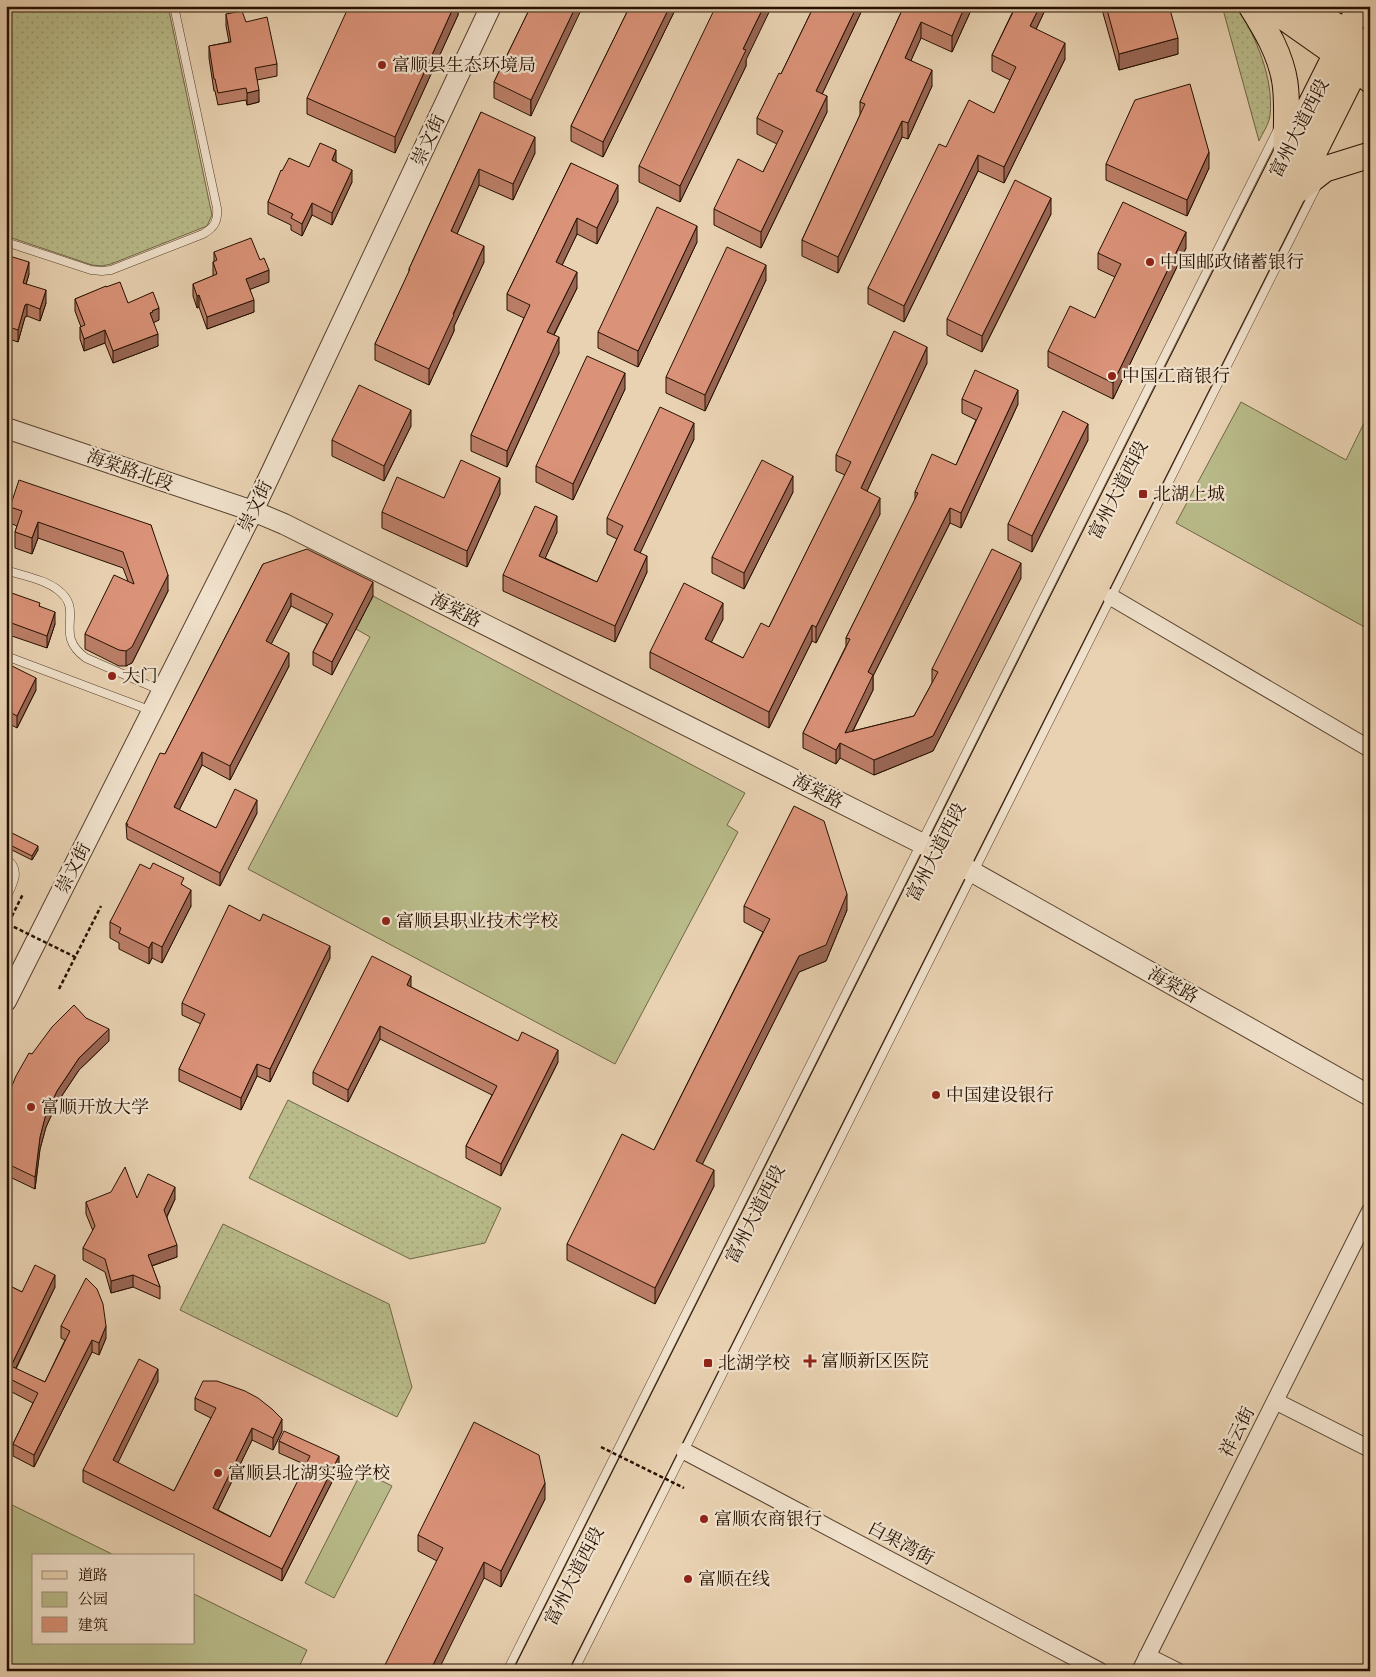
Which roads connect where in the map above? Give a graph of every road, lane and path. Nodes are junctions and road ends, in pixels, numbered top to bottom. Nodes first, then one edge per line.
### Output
1 (174, 6) edge
2 (491, 6) edge
3 (1251, 6) edge
4 (1268, 6) edge
5 (1306, 6) edge
6 (1360, 6) edge
7 (1359, 53) edge
8 (1287, 112) junction
9 (1286, 154) junction
10 (1370, 155) edge
11 (1325, 169) junction
12 (1294, 192) junction
13 (6, 242) edge
14 (6, 428) edge
15 (253, 511) junction
16 (6, 570) edge
17 (1111, 597) junction
18 (6, 656) edge
19 (162, 691) junction
20 (152, 711) junction
21 (1370, 749) edge
22 (947, 857) junction
23 (6, 858) edge
24 (23, 894) dead end
25 (6, 898) edge
26 (101, 906) dead end
27 (7, 926) edge
28 (75, 957) junction
29 (59, 989) dead end
30 (6, 1001) edge
31 (1370, 1096) edge
32 (1370, 1211) edge
33 (1275, 1401) junction
34 (601, 1447) dead end
35 (1370, 1449) edge
36 (684, 1451) junction
37 (684, 1488) dead end
38 (1147, 1656) junction
39 (507, 1671) edge
40 (527, 1671) edge
41 (554, 1671) edge
42 (574, 1671) edge
43 (1100, 1671) edge
44 (1140, 1671) edge
45 (1177, 1671) edge

1 - 13 lane
2 - 15 street, 崇文街
3 - 8 main road
4 - 7 main road
5 - 7 main road
6 - 7 main road
7 - 9 main road, 富州大道西段
7 - 12 main road, 富州大道西段
8 - 9 main road
8 - 22 lane
9 - 22 main road, 富州大道西段
10 - 11 main road
11 - 12 main road
11 - 17 lane
12 - 22 main road, 富州大道西段
14 - 15 street, 海棠路北段
15 - 19 street, 崇文街
15 - 22 street, 海棠路
16 - 19 lane
17 - 21 street
17 - 22 lane
18 - 20 lane
19 - 20 street, 崇文街
20 - 30 street, 崇文街
22 - 31 street, 海棠路
22 - 36 lane
22 - 39 lane
22 - 40 main road, 富州大道西段
22 - 41 main road, 富州大道西段
23 - 25 lane
24 - 27 path
26 - 28 path
27 - 28 path, bridge
28 - 29 path
32 - 33 street, 祥云街
33 - 35 street
33 - 38 street, 祥云街
34 - 37 path, bridge
36 - 42 lane
36 - 43 street, 白果湾街
38 - 44 street, 祥云街
38 - 45 street

